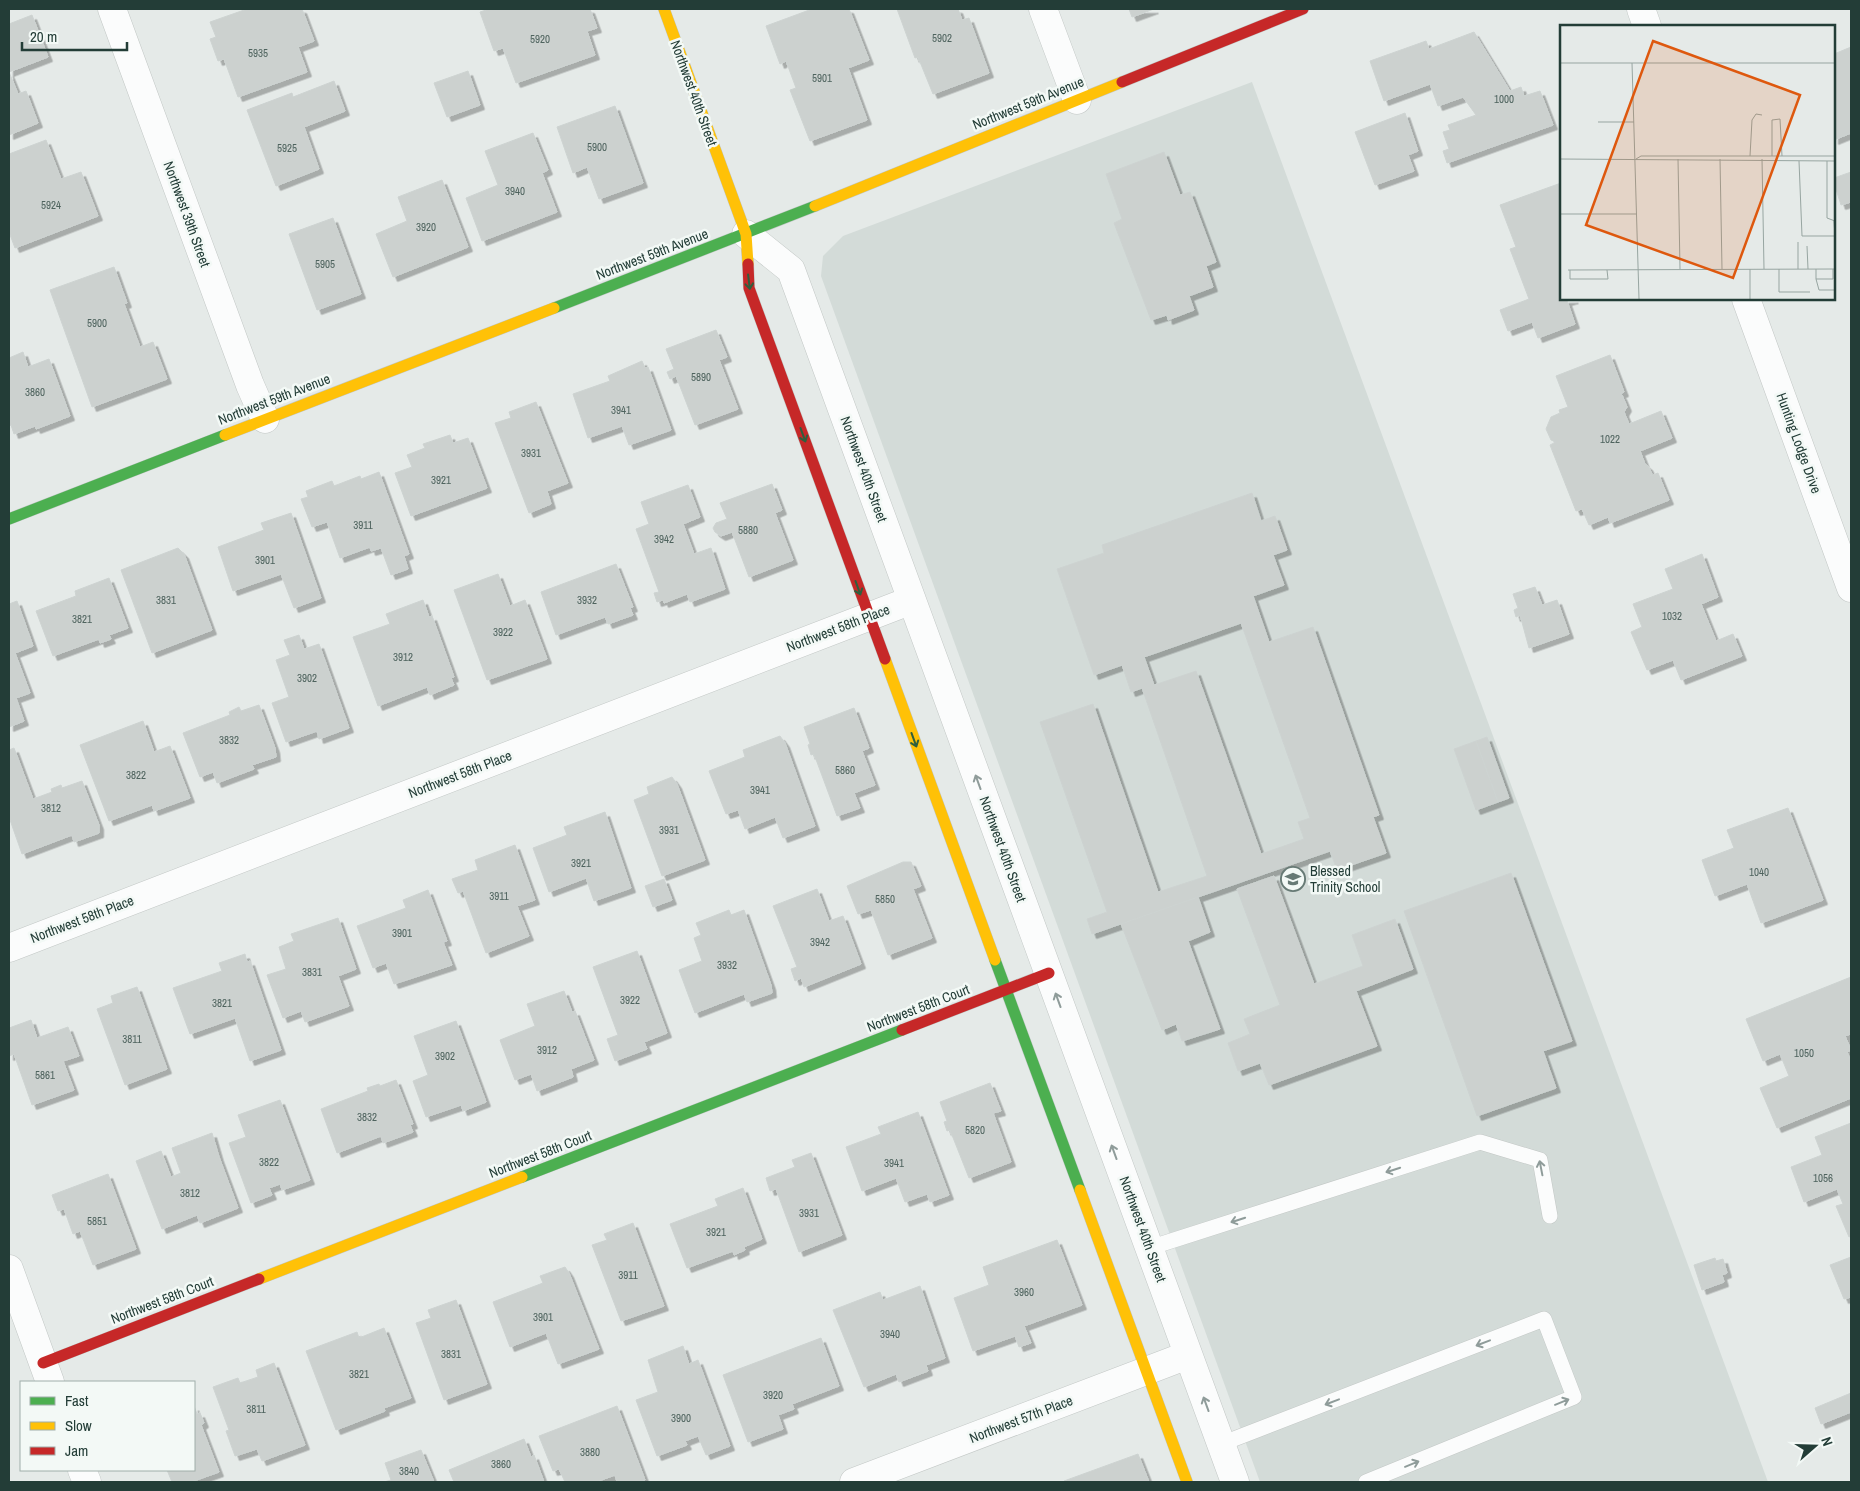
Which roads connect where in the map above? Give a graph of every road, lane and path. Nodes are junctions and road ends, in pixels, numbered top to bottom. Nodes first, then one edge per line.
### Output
1 (112, 9) edge
2 (664, 9) edge
3 (1043, 9) edge
4 (1303, 9) edge
5 (1641, 9) edge
6 (1647, 25) edge
7 (1077, 100) junction
8 (746, 234) junction
9 (1746, 300) edge
10 (265, 419) junction
11 (9, 519) edge
12 (1851, 588) edge
13 (912, 600) junction
14 (869, 616) junction
15 (9, 948) edge
16 (1049, 973) junction
17 (1006, 990) junction
18 (1550, 1216) dead end
19 (1150, 1248) junction
20 (9, 1269) edge
21 (1188, 1355) junction
22 (1146, 1371) junction
23 (46, 1372) edge
24 (1222, 1444) junction
25 (854, 1482) edge
26 (1187, 1482) edge
27 (1235, 1482) edge
28 (1366, 1482) edge

1 - 10 street, Northwest 39th Street
2 - 8 street, Northwest 40th Street
3 - 7 street
4 - 7 street, Northwest 59th Avenue
5 - 6 street
7 - 8 street, Northwest 59th Avenue
8 - 10 street, Northwest 59th Avenue
8 - 13 street, Northwest 40th Street
8 -> 14 street, Northwest 40th Street
9 - 12 street, Hunting Lodge Drive
10 - 11 street, Northwest 59th Avenue
13 - 14 street, Northwest 58th Place
16 -> 13 street, Northwest 40th Street
14 - 15 street, Northwest 58th Place
14 -> 17 street, Northwest 40th Street
16 - 17 street, Northwest 58th Court
19 -> 16 street, Northwest 40th Street
17 - 22 street, Northwest 40th Street
17 - 23 street, Northwest 58th Court
18 -> 19 lane
19 - 21 street, Northwest 40th Street
20 - 23 street
21 - 22 street, Northwest 57th Place
24 -> 21 street, Northwest 40th Street
22 - 25 street, Northwest 57th Place
22 - 26 street, Northwest 40th Street
24 - 27 street, Northwest 40th Street
28 -> 24 lane

